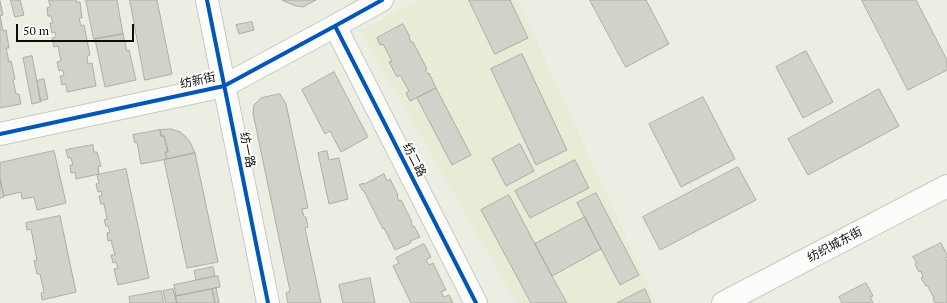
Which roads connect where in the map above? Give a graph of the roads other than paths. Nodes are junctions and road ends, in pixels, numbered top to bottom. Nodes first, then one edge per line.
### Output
1 (207, 0) edge
2 (382, 0) edge
3 (335, 26) junction
4 (224, 86) junction
5 (0, 134) edge
6 (947, 186) edge
7 (268, 303) edge
8 (476, 303) edge
9 (723, 303) edge

1 - 4 street, 纺一路
2 - 3 street, 纺新街
3 - 4 street, 纺新街
3 - 8 street, 纺二路
4 - 5 street, 纺新街
4 - 7 street, 纺一路
6 - 9 street, 纺织城东街

